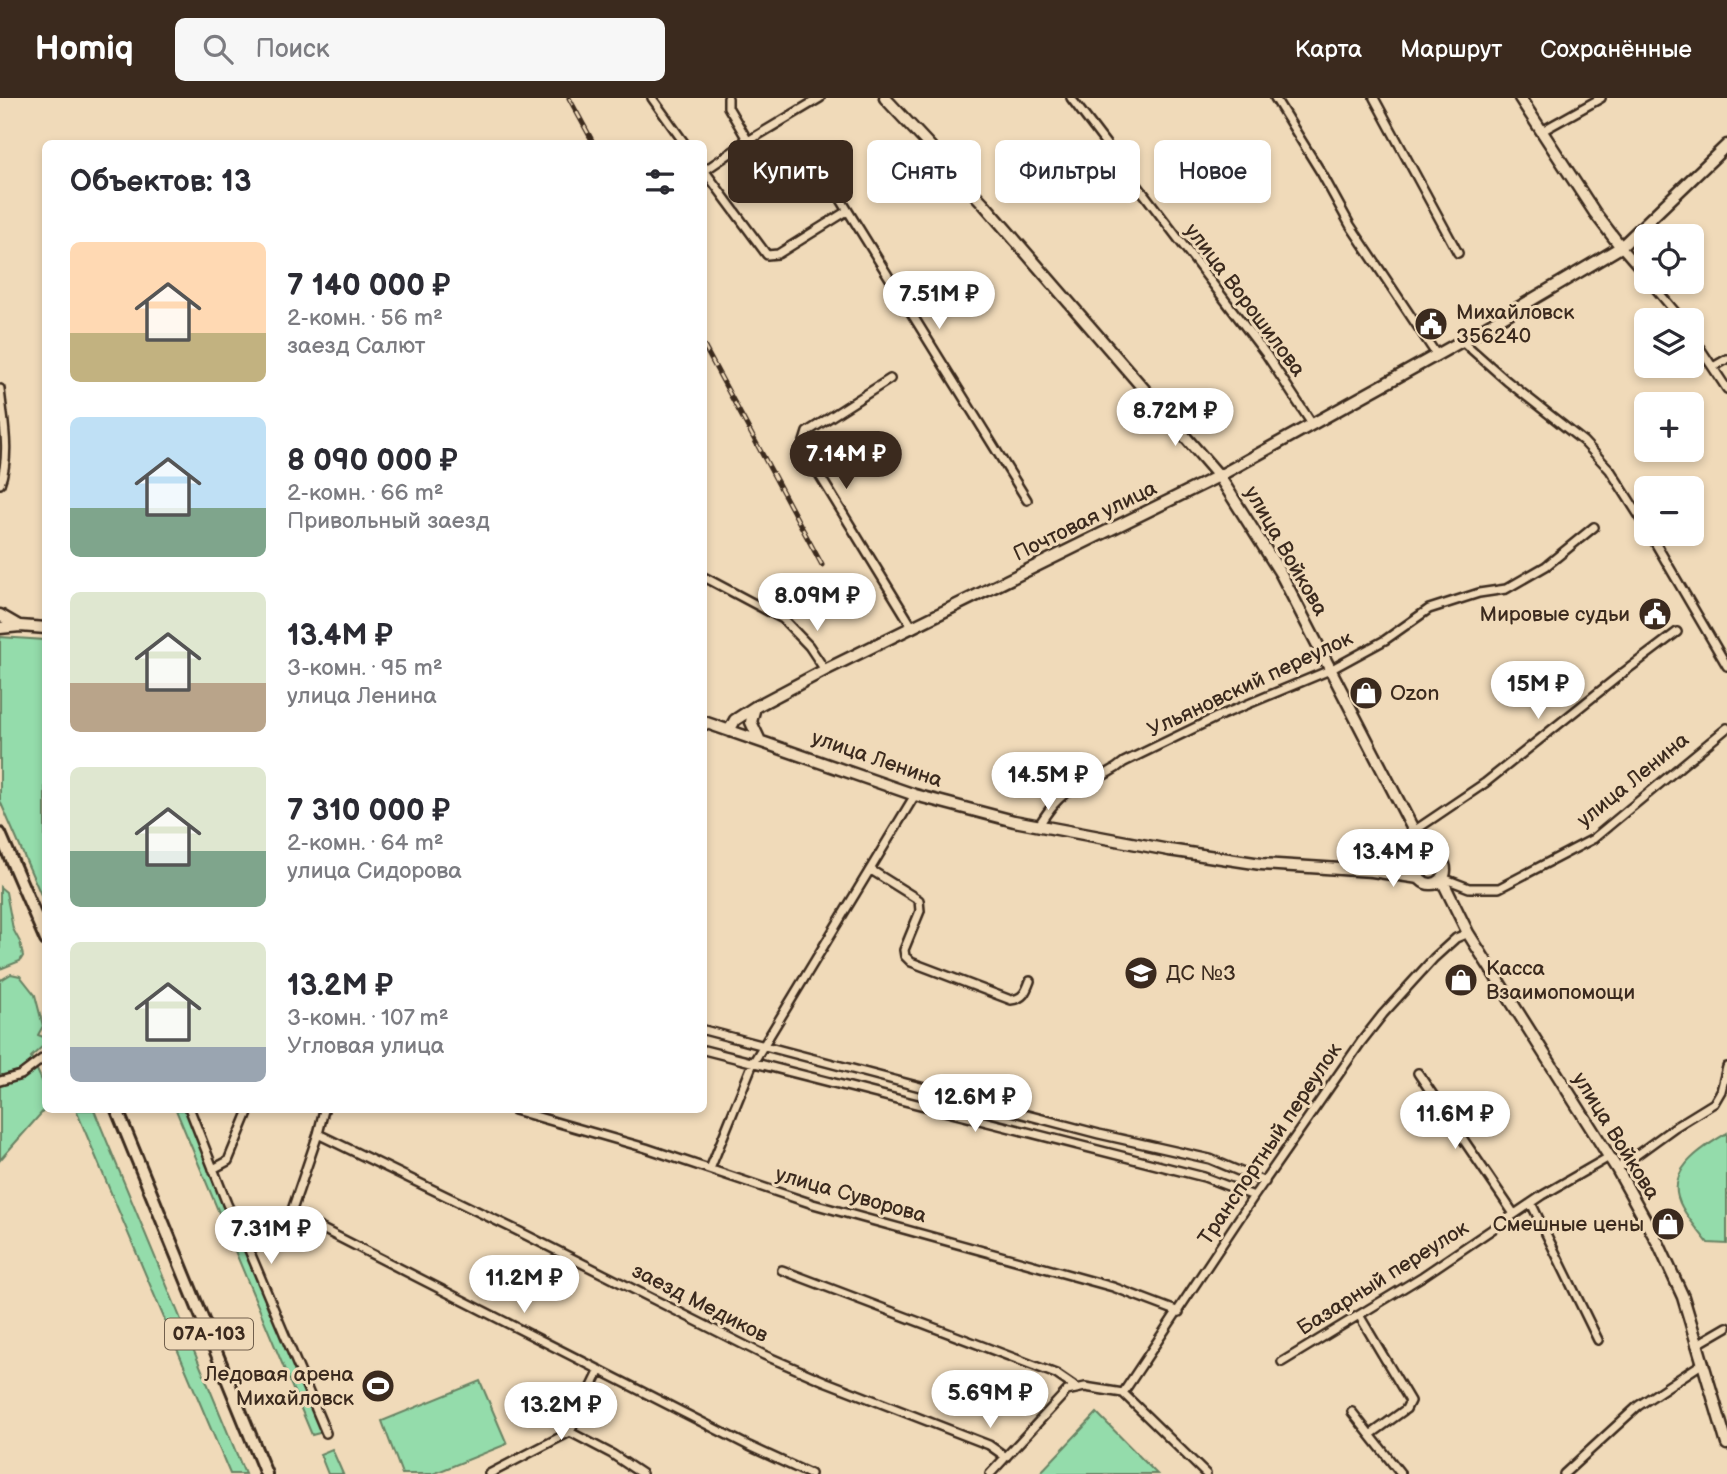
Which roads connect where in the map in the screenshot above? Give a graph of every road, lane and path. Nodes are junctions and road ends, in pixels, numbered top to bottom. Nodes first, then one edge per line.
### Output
1 (652, 98) edge
2 (727, 98) edge
3 (820, 98) edge
4 (885, 98) edge
5 (1071, 98) edge
6 (1275, 98) edge
7 (1374, 98) edge
8 (1520, 98) edge
9 (1601, 98) edge
10 (1542, 131) junction
11 (681, 140) edge
12 (747, 140) edge
13 (750, 140) edge
14 (1727, 145) edge
15 (728, 154) edge
16 (707, 168) edge
17 (707, 174) edge
18 (842, 203) edge
19 (847, 211) junction
20 (1622, 247) junction
21 (1458, 253) dead end
22 (1634, 261) edge
23 (1660, 294) edge
24 (1672, 308) edge
25 (1462, 341) junction
26 (1436, 354) junction
27 (1704, 354) edge
28 (1727, 359) edge
29 (1713, 367) junction
30 (890, 379) dead end
31 (1727, 388) edge
32 (0, 389) edge
33 (1312, 424) junction
34 (1219, 476) junction
35 (0, 484) edge
36 (1027, 500) dead end
37 (1634, 508) edge
38 (1594, 527) dead end
39 (1657, 546) edge
40 (707, 579) edge
41 (0, 615) edge
42 (20, 626) junction
43 (0, 628) edge
44 (42, 628) edge
45 (913, 628) junction
46 (1677, 632) dead end
47 (1727, 666) edge
48 (825, 670) junction
49 (1330, 670) junction
50 (755, 707) junction
51 (707, 723) edge
52 (1727, 728) edge
53 (730, 729) junction
54 (760, 740) junction
55 (915, 794) junction
56 (1039, 825) junction
57 (1415, 832) junction
58 (0, 834) edge
59 (1431, 855) junction
60 (1419, 862) junction
61 (871, 870) junction
62 (1372, 871) junction
63 (1419, 878) junction
64 (1443, 879) junction
65 (1432, 884) junction
66 (1453, 902) junction
67 (42, 931) edge
68 (1468, 933) junction
69 (1030, 981) dead end
70 (707, 1031) edge
71 (764, 1046) junction
72 (707, 1051) edge
73 (42, 1059) edge
74 (753, 1063) junction
75 (1727, 1067) edge
76 (1418, 1073) dead end
77 (0, 1081) edge
78 (118, 1113) edge
79 (191, 1113) edge
80 (247, 1113) edge
81 (323, 1113) edge
82 (524, 1113) edge
83 (318, 1134) junction
84 (1609, 1157) junction
85 (213, 1169) junction
86 (710, 1169) junction
87 (1617, 1169) junction
88 (1265, 1182) junction
89 (1254, 1196) junction
90 (1531, 1203) junction
91 (291, 1213) junction
92 (1514, 1214) junction
93 (249, 1250) junction
94 (782, 1270) dead end
95 (1179, 1312) junction
96 (1359, 1315) junction
97 (1727, 1328) edge
98 (1598, 1340) dead end
99 (1696, 1345) junction
100 (1282, 1362) dead end
101 (1703, 1363) junction
102 (600, 1370) junction
103 (1075, 1388) junction
104 (1124, 1393) junction
105 (1352, 1412) dead end
106 (570, 1432) junction
107 (326, 1433) dead end
108 (1370, 1435) junction
109 (1727, 1444) edge
110 (1006, 1457) junction
111 (266, 1474) edge
112 (489, 1474) edge
113 (642, 1474) edge
114 (810, 1474) edge
115 (990, 1474) edge
116 (1206, 1474) edge
117 (1401, 1474) edge
118 (1564, 1474) edge

1 - 11 street
2 - 12 street
3 - 13 street
4 - 34 main road, улица Войкова
5 - 33 street, улица Ворошилова
6 - 26 street
7 - 21 street
8 - 10 main road
9 - 10 street
10 - 20 main road
14 - 20 main road, Почтовая улица
15 - 16 street
17 - 19 street
18 - 19 street
19 - 36 street
20 - 22 street
20 - 25 main road, Почтовая улица
23 - 24 street
25 - 26 main road, Почтовая улица
25 - 37 street
26 - 33 main road, Почтовая улица
27 - 29 street
28 - 29 street
29 - 31 street
30 - 45 street
32 - 35 street
33 - 34 main road, Почтовая улица
34 - 45 main road, Почтовая улица
34 - 49 main road, улица Войкова
38 - 49 street, Ульяновский переулок
39 - 47 street
40 - 48 street
41 - 42 main road
42 - 43 main road
42 - 44 main road
45 - 48 main road, Почтовая улица
46 - 57 street
48 - 50 main road, Почтовая улица
49 - 56 street, Ульяновский переулок
49 - 57 main road, улица Войкова
50 - 53 main road, Почтовая улица
50 - 54 main road
51 - 53 main road, улица Ленина
52 - 64 street, улица Ленина
53 - 54 main road, улица Ленина
54 - 55 main road, улица Ленина
55 - 56 main road, улица Ленина
55 - 61 street
56 - 62 main road, улица Ленина
57 - 59 main road, улица Войкова
57 - 60 main road, улица Войкова
58 - 67 main road
59 - 60 main road
59 - 64 main road
60 - 62 main road, улица Ленина
60 - 63 main road
61 - 69 street
61 - 71 street
62 - 63 main road, улица Ленина
63 - 65 main road
64 - 65 main road
64 - 66 main road, улица Войкова
65 - 66 main road, улица Войкова
66 - 68 main road, улица Войкова
68 - 84 main road, улица Войкова
68 - 88 street, Транспортный переулок
70 - 71 street
71 - 74 street
71 - 88 street
72 - 74 street
73 - 77 street
74 - 86 street
74 - 89 street
75 - 87 street
76 - 92 street
78 - 111 main road, 07А-103
79 - 85 street
80 - 85 street
81 - 83 street
82 - 86 street, улица Суворова
83 - 91 street
83 - 110 street, заезд Медиков
84 - 87 main road, улица Войкова
84 - 90 street, Базарный переулок
85 - 93 street
86 - 95 street, улица Суворова
87 - 99 main road, улица Войкова
88 - 89 street, Транспортный переулок
89 - 95 street, Транспортный переулок
90 - 92 street, Базарный переулок
90 - 98 street
91 - 93 street
91 - 102 street
92 - 96 street, Базарный переулок
93 - 107 street
94 - 103 street
95 - 104 street, Транспортный переулок
96 - 100 street, Базарный переулок
96 - 108 street
97 - 99 street
99 - 101 main road, улица Войкова
101 - 109 main road, улица Войкова
101 - 118 street
102 - 106 street
102 - 114 street
103 - 104 street
103 - 110 street
104 - 116 street
105 - 108 street
106 - 112 street
106 - 113 street
108 - 117 street
110 - 115 street

